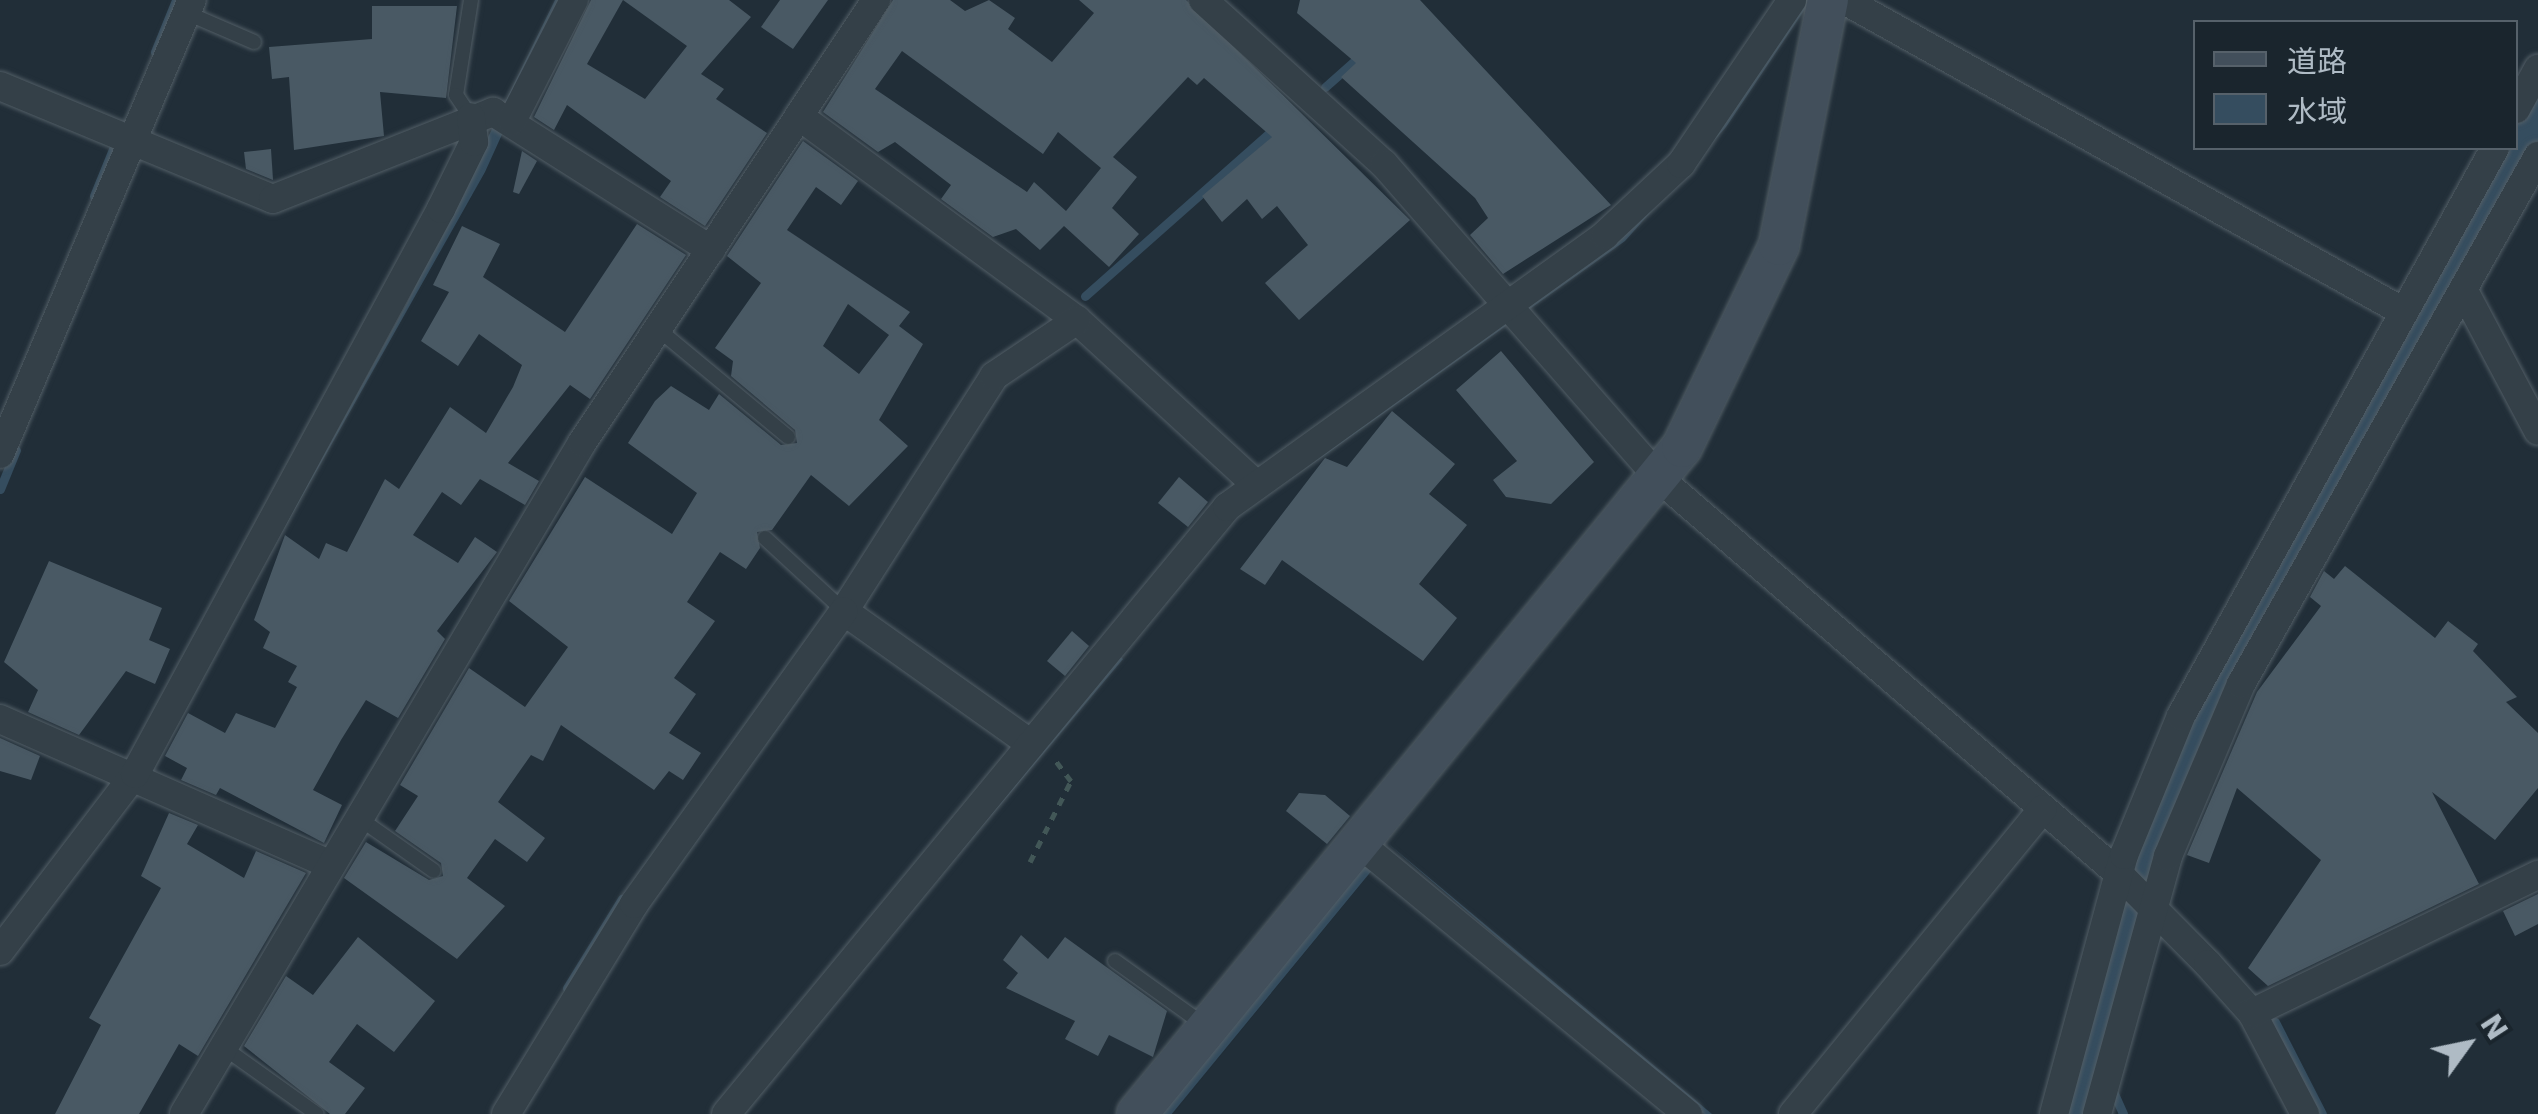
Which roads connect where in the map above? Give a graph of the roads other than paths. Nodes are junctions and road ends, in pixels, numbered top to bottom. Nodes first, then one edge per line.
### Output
1 (471, 0) edge
2 (574, 0) edge
3 (876, 0) edge
4 (1203, 0) edge
5 (1792, 0) edge
6 (1828, 0) edge
7 (1844, 0) edge
8 (190, 6) edge
9 (254, 42) dead end
10 (2538, 69) edge
11 (0, 86) edge
12 (2518, 105) edge
13 (799, 116) junction
14 (492, 117) junction
15 (135, 141) junction
16 (2493, 150) edge
17 (2538, 156) edge
18 (711, 250) junction
19 (2464, 291) junction
20 (1507, 307) junction
21 (2402, 311) junction
22 (1077, 320) junction
23 (658, 330) junction
24 (2538, 431) edge
25 (788, 438) dead end
26 (0, 454) edge
27 (1661, 480) junction
28 (1254, 483) junction
29 (765, 538) dead end
30 (844, 611) junction
31 (0, 718) edge
32 (1040, 750) junction
33 (135, 774) junction
34 (2043, 810) junction
35 (356, 815) junction
36 (1360, 844) junction
37 (326, 864) junction
38 (434, 871) dead end
39 (2538, 875) edge
40 (2121, 877) junction
41 (2150, 906) junction
42 (0, 952) edge
43 (1115, 960) dead end
44 (2252, 1013) junction
45 (1208, 1028) junction
46 (222, 1047) junction
47 (184, 1114) edge
48 (318, 1114) edge
49 (506, 1114) edge
50 (726, 1114) edge
51 (1137, 1114) edge
52 (1688, 1114) edge
53 (1793, 1114) edge
54 (2054, 1114) edge
55 (2097, 1114) edge
56 (2305, 1114) edge

1 - 14 lane
2 - 14 street
3 - 13 street
4 - 20 street
5 - 20 street
6 - 27 street
7 - 21 street
8 - 9 lane
8 - 15 street
10 - 12 street
11 - 15 street
13 - 18 street
13 - 22 street
14 - 15 street
14 - 18 street
14 - 33 street
15 - 26 street
16 - 21 street
17 - 19 street
18 - 23 street
19 - 24 street
19 - 41 street
20 - 27 street
20 - 28 street
21 - 40 street
22 - 28 street
22 - 30 street
23 - 25 lane
23 - 35 street
27 - 34 street
27 - 36 street
28 - 32 street
29 - 30 lane
30 - 32 street
30 - 49 street
31 - 33 street
32 - 50 street
33 - 37 street
33 - 42 street
34 - 40 street
34 - 53 street
35 - 37 street
35 - 38 lane
36 - 45 street
36 - 52 street
37 - 46 street
39 - 44 street
40 - 41 street
40 - 54 street
41 - 44 street
41 - 55 street
43 - 45 lane
44 - 56 street
45 - 51 street
46 - 47 street
46 - 48 lane

